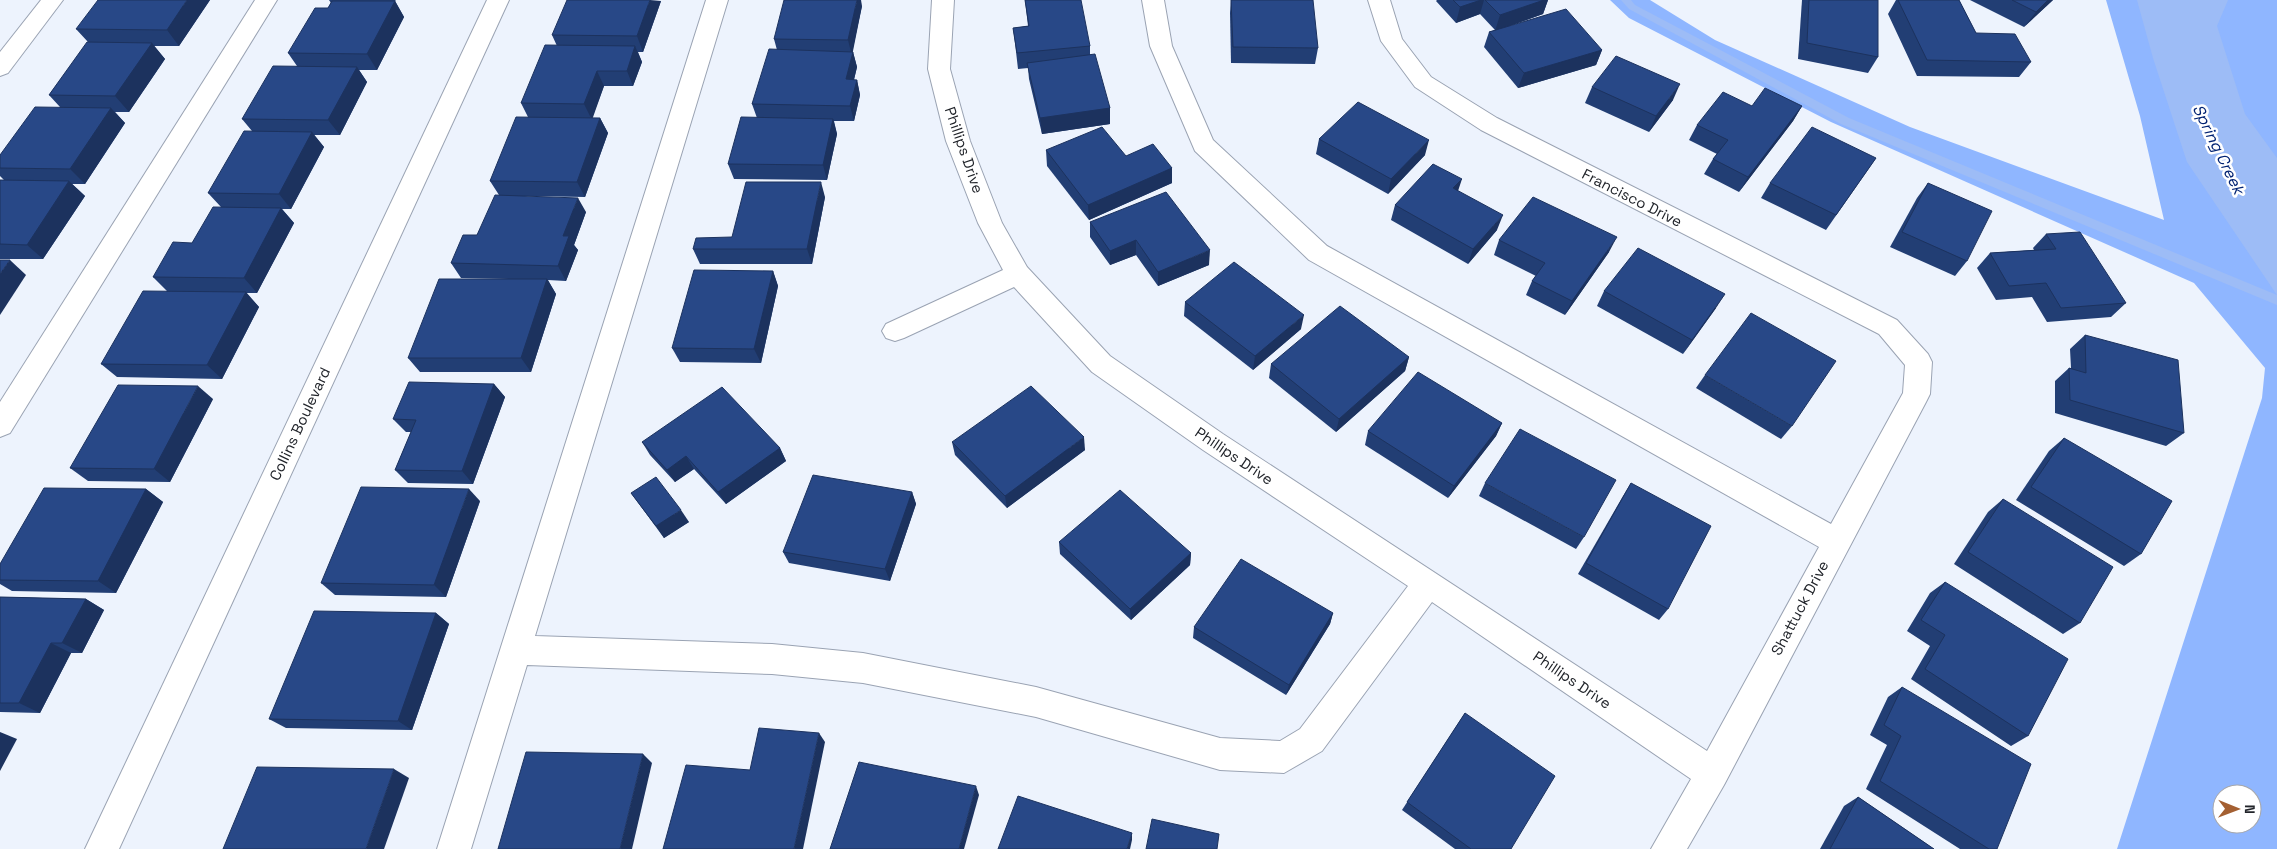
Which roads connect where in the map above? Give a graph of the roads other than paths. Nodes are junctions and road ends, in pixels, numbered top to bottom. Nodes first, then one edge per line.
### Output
1 (52, 0) edge
2 (266, 0) edge
3 (498, 0) edge
4 (717, 0) edge
5 (943, 0) edge
6 (1153, 0) edge
7 (1379, 0) edge
8 (0, 68) edge
9 (1018, 274) junction
10 (895, 331) dead end
11 (1919, 362) joint
12 (0, 425) edge
13 (1836, 541) junction
14 (1428, 583) junction
15 (517, 650) junction
16 (1712, 774) junction
17 (102, 849) edge
18 (454, 849) edge
19 (1668, 849) edge

1 - 8 street
2 - 12 street
3 - 17 street, Collins Boulevard
4 - 15 street
5 - 9 street, Phillips Drive
6 - 13 street
7 - 11 street, Francisco Drive
9 - 10 street
9 - 14 street, Phillips Drive
11 - 13 street, Shattuck Drive
13 - 16 street, Shattuck Drive
14 - 15 street
14 - 16 street, Phillips Drive
15 - 18 street
16 - 19 street, Shattuck Drive

